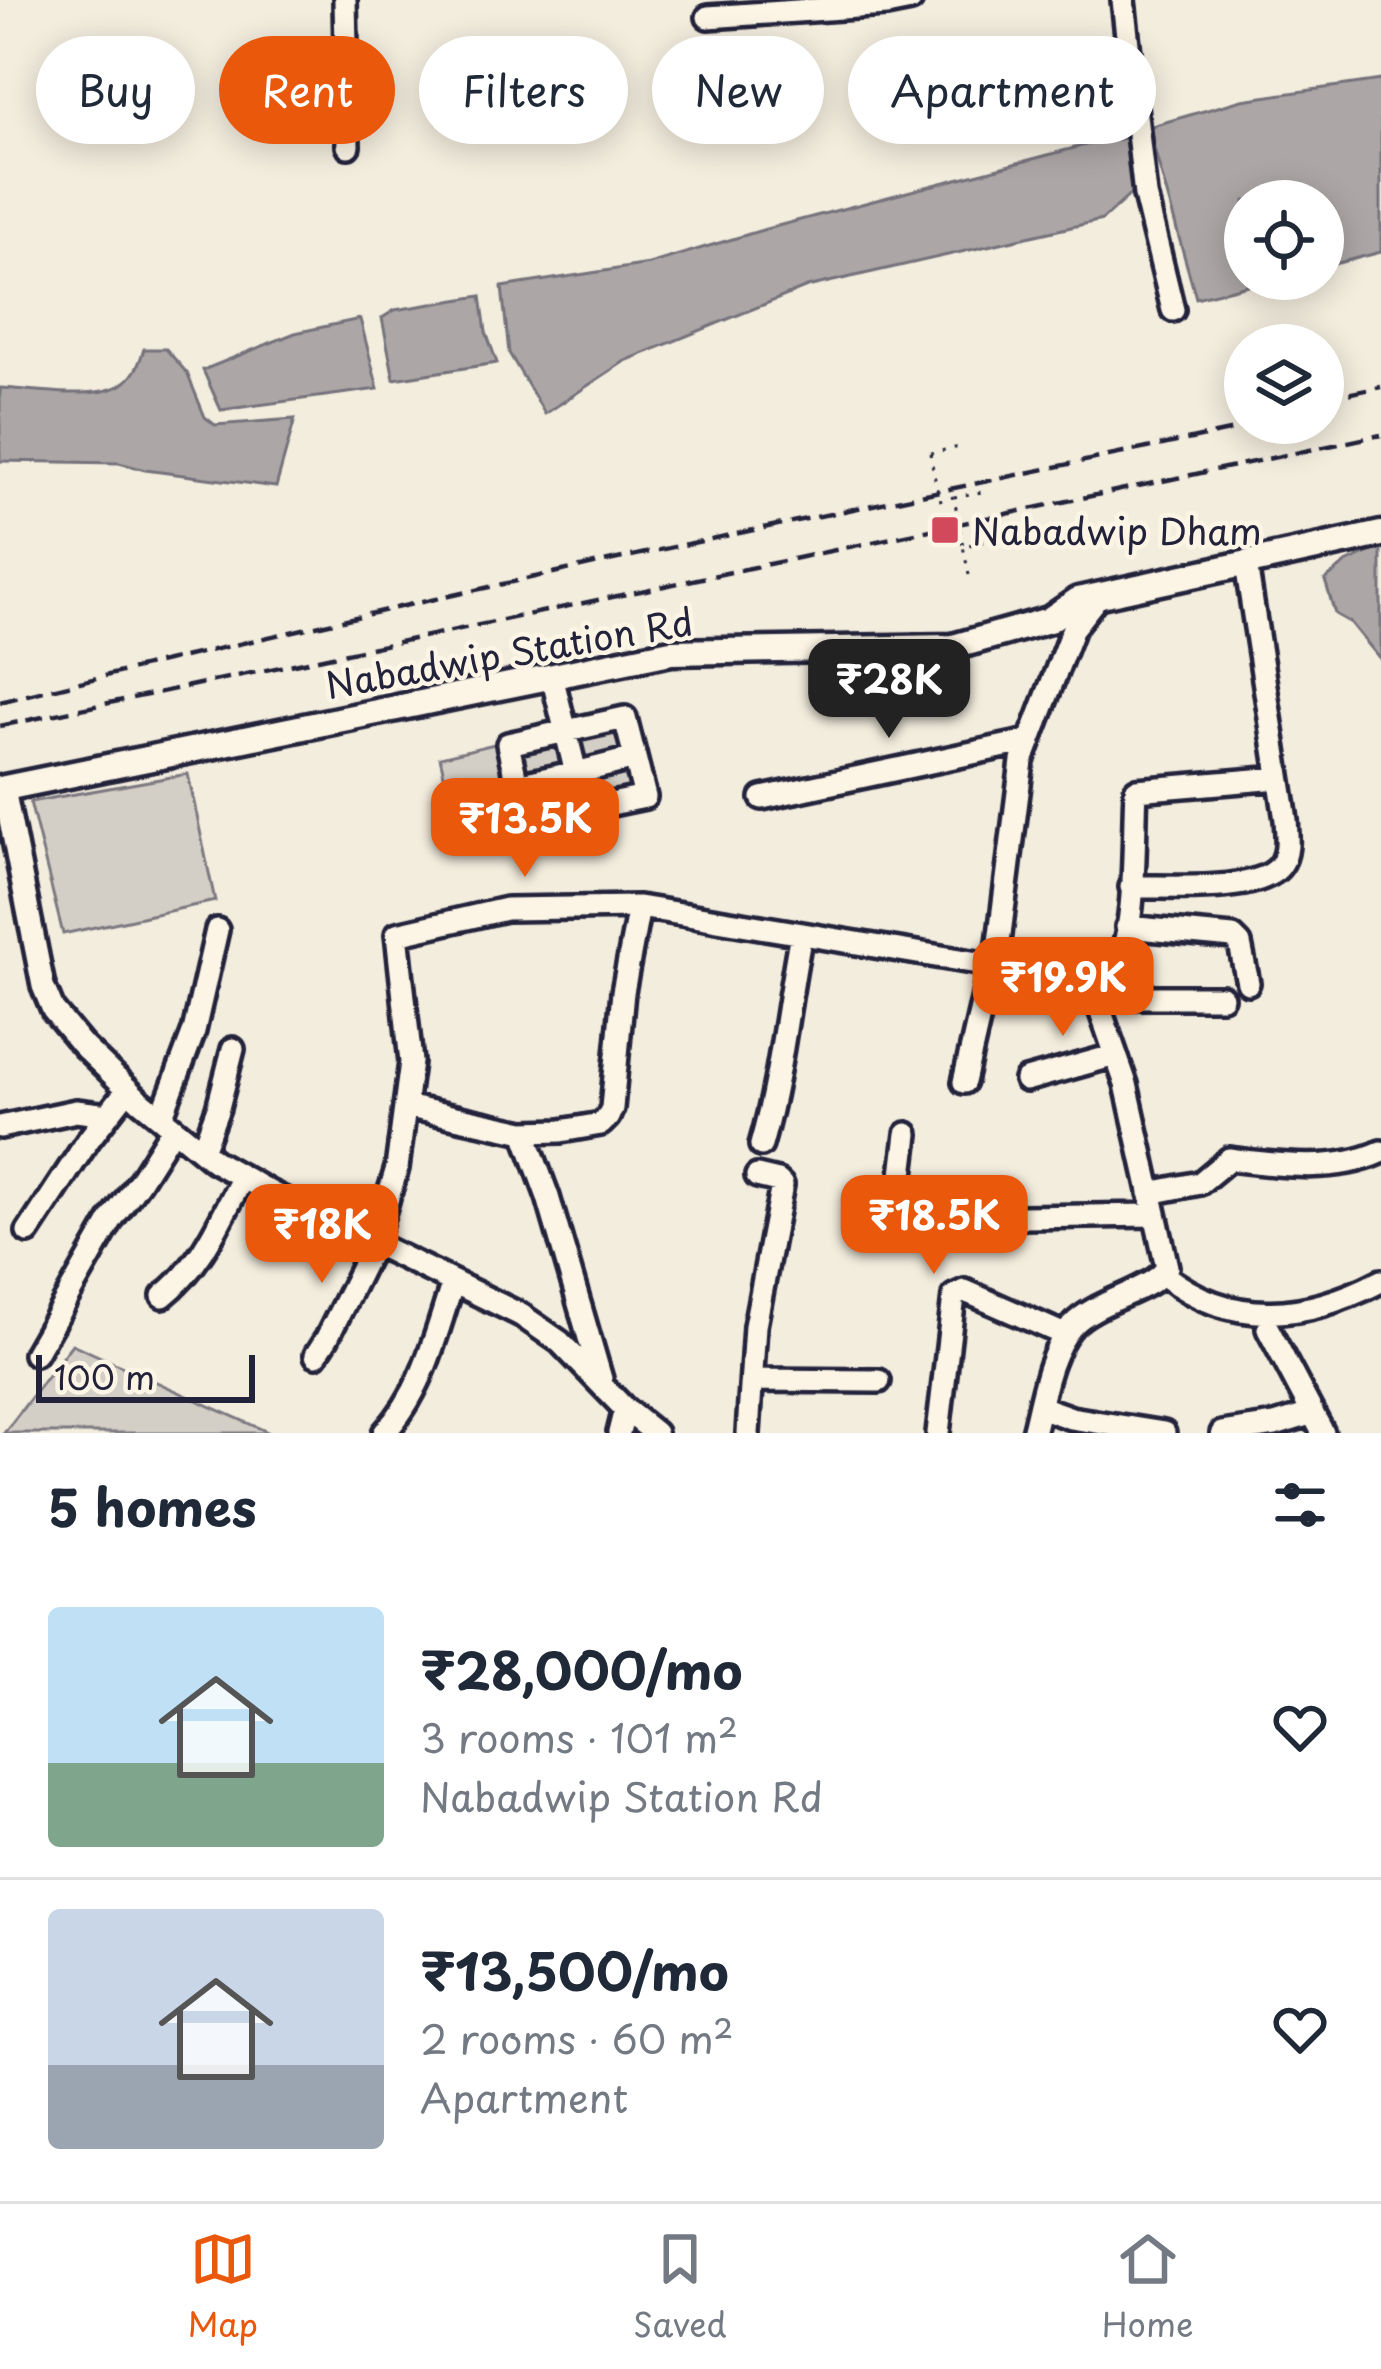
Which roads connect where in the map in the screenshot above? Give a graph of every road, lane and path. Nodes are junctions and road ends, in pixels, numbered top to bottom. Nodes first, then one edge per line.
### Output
1 (345, 0) edge
2 (911, 0) edge
3 (1123, 0) edge
4 (708, 16) dead end
5 (349, 146) dead end
6 (1174, 310) dead end
7 (964, 446) dead end
8 (982, 492) dead end
9 (954, 497) junction
10 (1381, 534) edge
11 (993, 540) dead end
12 (963, 546) junction
13 (1246, 564) junction
14 (969, 575) dead end
15 (1099, 595) junction
16 (553, 676) junction
17 (565, 731) junction
18 (1029, 742) junction
19 (635, 758) junction
20 (576, 772) junction
21 (1279, 778) junction
22 (517, 784) junction
23 (2, 789) edge
24 (762, 798) dead end
25 (583, 810) junction
26 (1131, 887) junction
27 (639, 907) junction
28 (1127, 927) junction
29 (217, 930) dead end
30 (801, 934) junction
31 (996, 967) junction
32 (1248, 983) dead end
33 (1095, 995) junction
34 (1222, 997) dead end
35 (233, 1049) dead end
36 (1116, 1055) junction
37 (1027, 1080) dead end
38 (964, 1082) dead end
39 (128, 1089) junction
40 (405, 1106) junction
41 (108, 1115) junction
42 (167, 1123) junction
43 (0, 1127) edge
44 (524, 1132) junction
45 (907, 1134) dead end
46 (761, 1145) dead end
47 (202, 1151) junction
48 (1381, 1152) edge
49 (757, 1176) dead end
50 (243, 1178) junction
51 (1152, 1204) junction
52 (28, 1232) dead end
53 (374, 1243) junction
54 (1164, 1275) junction
55 (1381, 1281) edge
56 (453, 1282) junction
57 (164, 1296) dead end
58 (1268, 1329) dead end
59 (1065, 1335) junction
60 (35, 1354) dead end
61 (316, 1355) dead end
62 (752, 1380) junction
63 (879, 1381) dead end
64 (603, 1385) junction
65 (1040, 1407) junction
66 (625, 1409) junction
67 (1317, 1423) edge
68 (384, 1433) edge
69 (619, 1433) edge
70 (655, 1433) edge
71 (748, 1433) edge
72 (938, 1433) edge
73 (1033, 1433) edge
74 (1164, 1433) edge
75 (1222, 1433) edge

1 - 5 street
2 - 4 street
3 - 6 street
7 - 9 path, bridge
8 - 9 path
9 - 12 path, bridge
10 - 13 main road, Nabadwip Station Rd
11 - 12 path
12 - 14 path
13 - 15 main road, Nabadwip Station Rd
13 - 21 street
15 - 16 main road, Nabadwip Station Rd
15 - 18 street
16 - 17 street
16 - 23 main road, Nabadwip Station Rd
17 - 19 street
17 - 20 street
17 - 22 street
18 - 24 street
18 - 31 street
19 - 20 street
19 - 25 street
20 - 22 street
20 - 25 street
21 - 26 street
21 - 26 street
22 - 25 street
23 - 39 street
26 - 28 street
27 - 30 street
27 - 40 street
27 - 44 street
28 - 32 street
28 - 33 street
29 - 42 street
30 - 31 street
30 - 46 street
31 - 33 street
31 - 38 street
33 - 34 street
33 - 36 street
35 - 47 street
36 - 37 street
36 - 51 street
39 - 41 street
39 - 42 street
40 - 44 street
40 - 53 street
41 - 43 street
41 - 52 street
42 - 47 street
42 - 60 street
44 - 64 street
45 - 51 street
47 - 50 street
48 - 51 street
49 - 62 street
50 - 53 street
50 - 57 street
51 - 54 street
53 - 56 street
53 - 61 street
54 - 55 street
54 - 59 street
56 - 64 street
56 - 68 street
58 - 67 street
59 - 65 street
59 - 72 street
62 - 63 street
62 - 71 street
64 - 66 street
65 - 73 street
65 - 74 street
66 - 69 street
66 - 70 street
67 - 75 street

